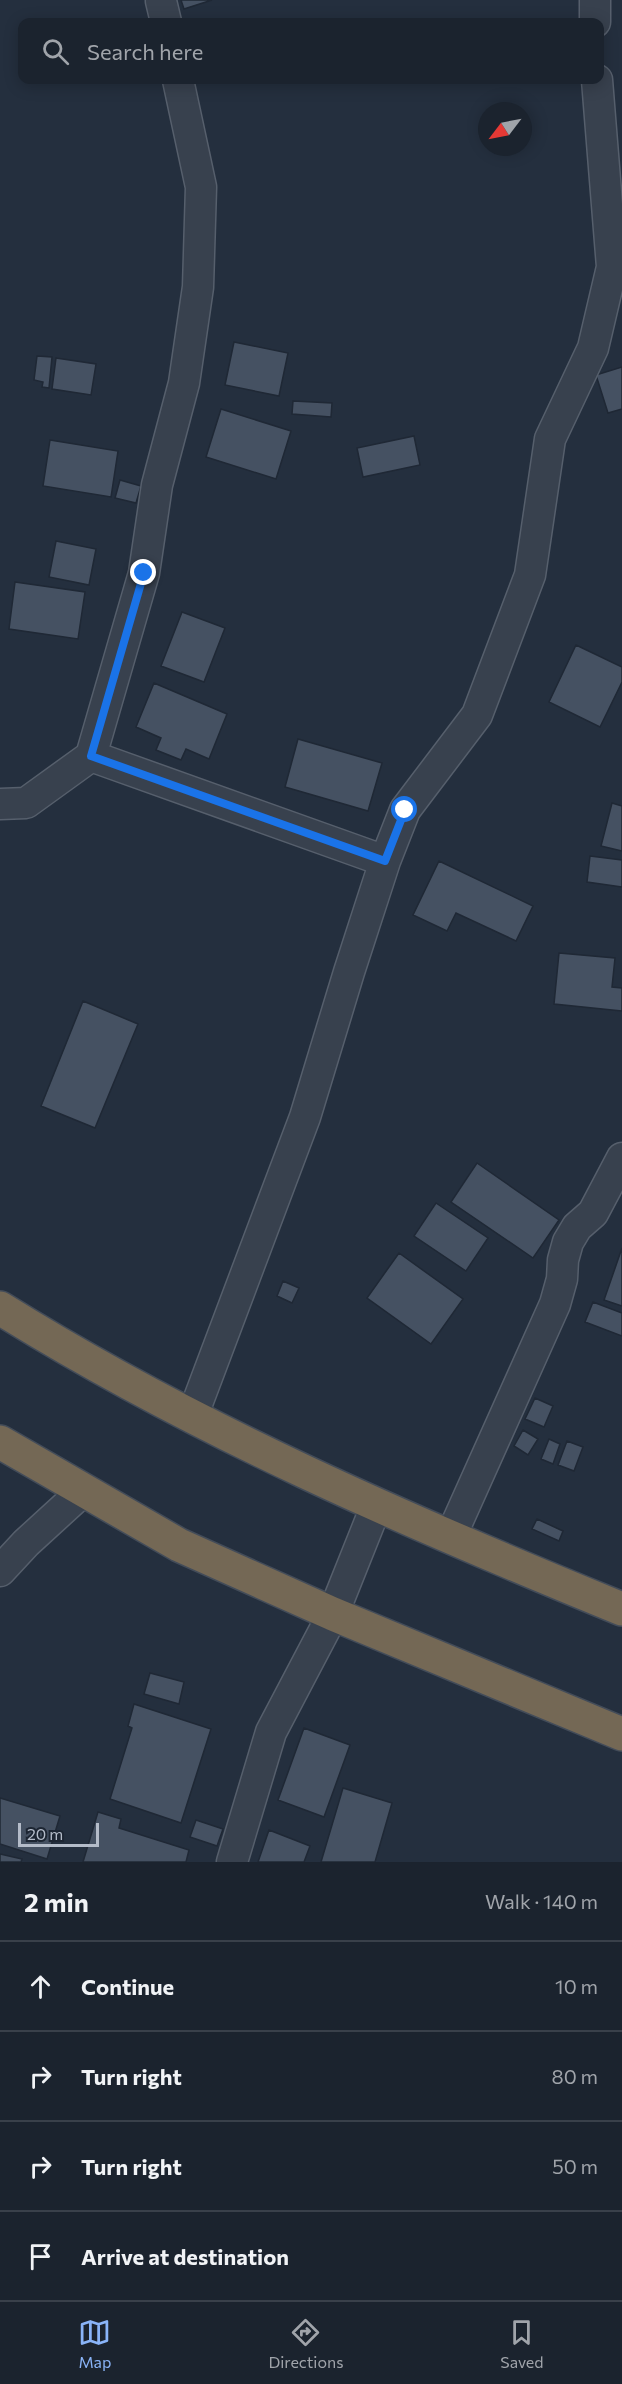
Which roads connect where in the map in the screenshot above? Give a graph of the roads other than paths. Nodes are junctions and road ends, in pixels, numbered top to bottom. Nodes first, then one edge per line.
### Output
1 (595, 0) edge
2 (161, 1) edge
3 (165, 18) edge
4 (595, 18) edge
5 (179, 84) edge
6 (597, 84) edge
7 (91, 756) junction
8 (0, 804) edge
9 (385, 861) junction
10 (622, 1158) edge
11 (0, 1308) edge
12 (192, 1417) junction
13 (0, 1442) edge
14 (84, 1491) junction
15 (377, 1504) junction
16 (452, 1536) junction
17 (0, 1571) edge
18 (622, 1609) edge
19 (333, 1614) junction
20 (622, 1734) edge
21 (232, 1862) edge

1 - 4 street
2 - 3 street
5 - 7 street
6 - 9 street
7 - 8 street
7 - 9 street
9 - 12 street
10 - 16 street
11 - 12 highway
12 - 15 highway
13 - 14 highway
14 - 17 street
14 - 19 highway
15 - 16 highway
15 - 19 street
16 - 18 highway
19 - 20 highway
19 - 21 street

